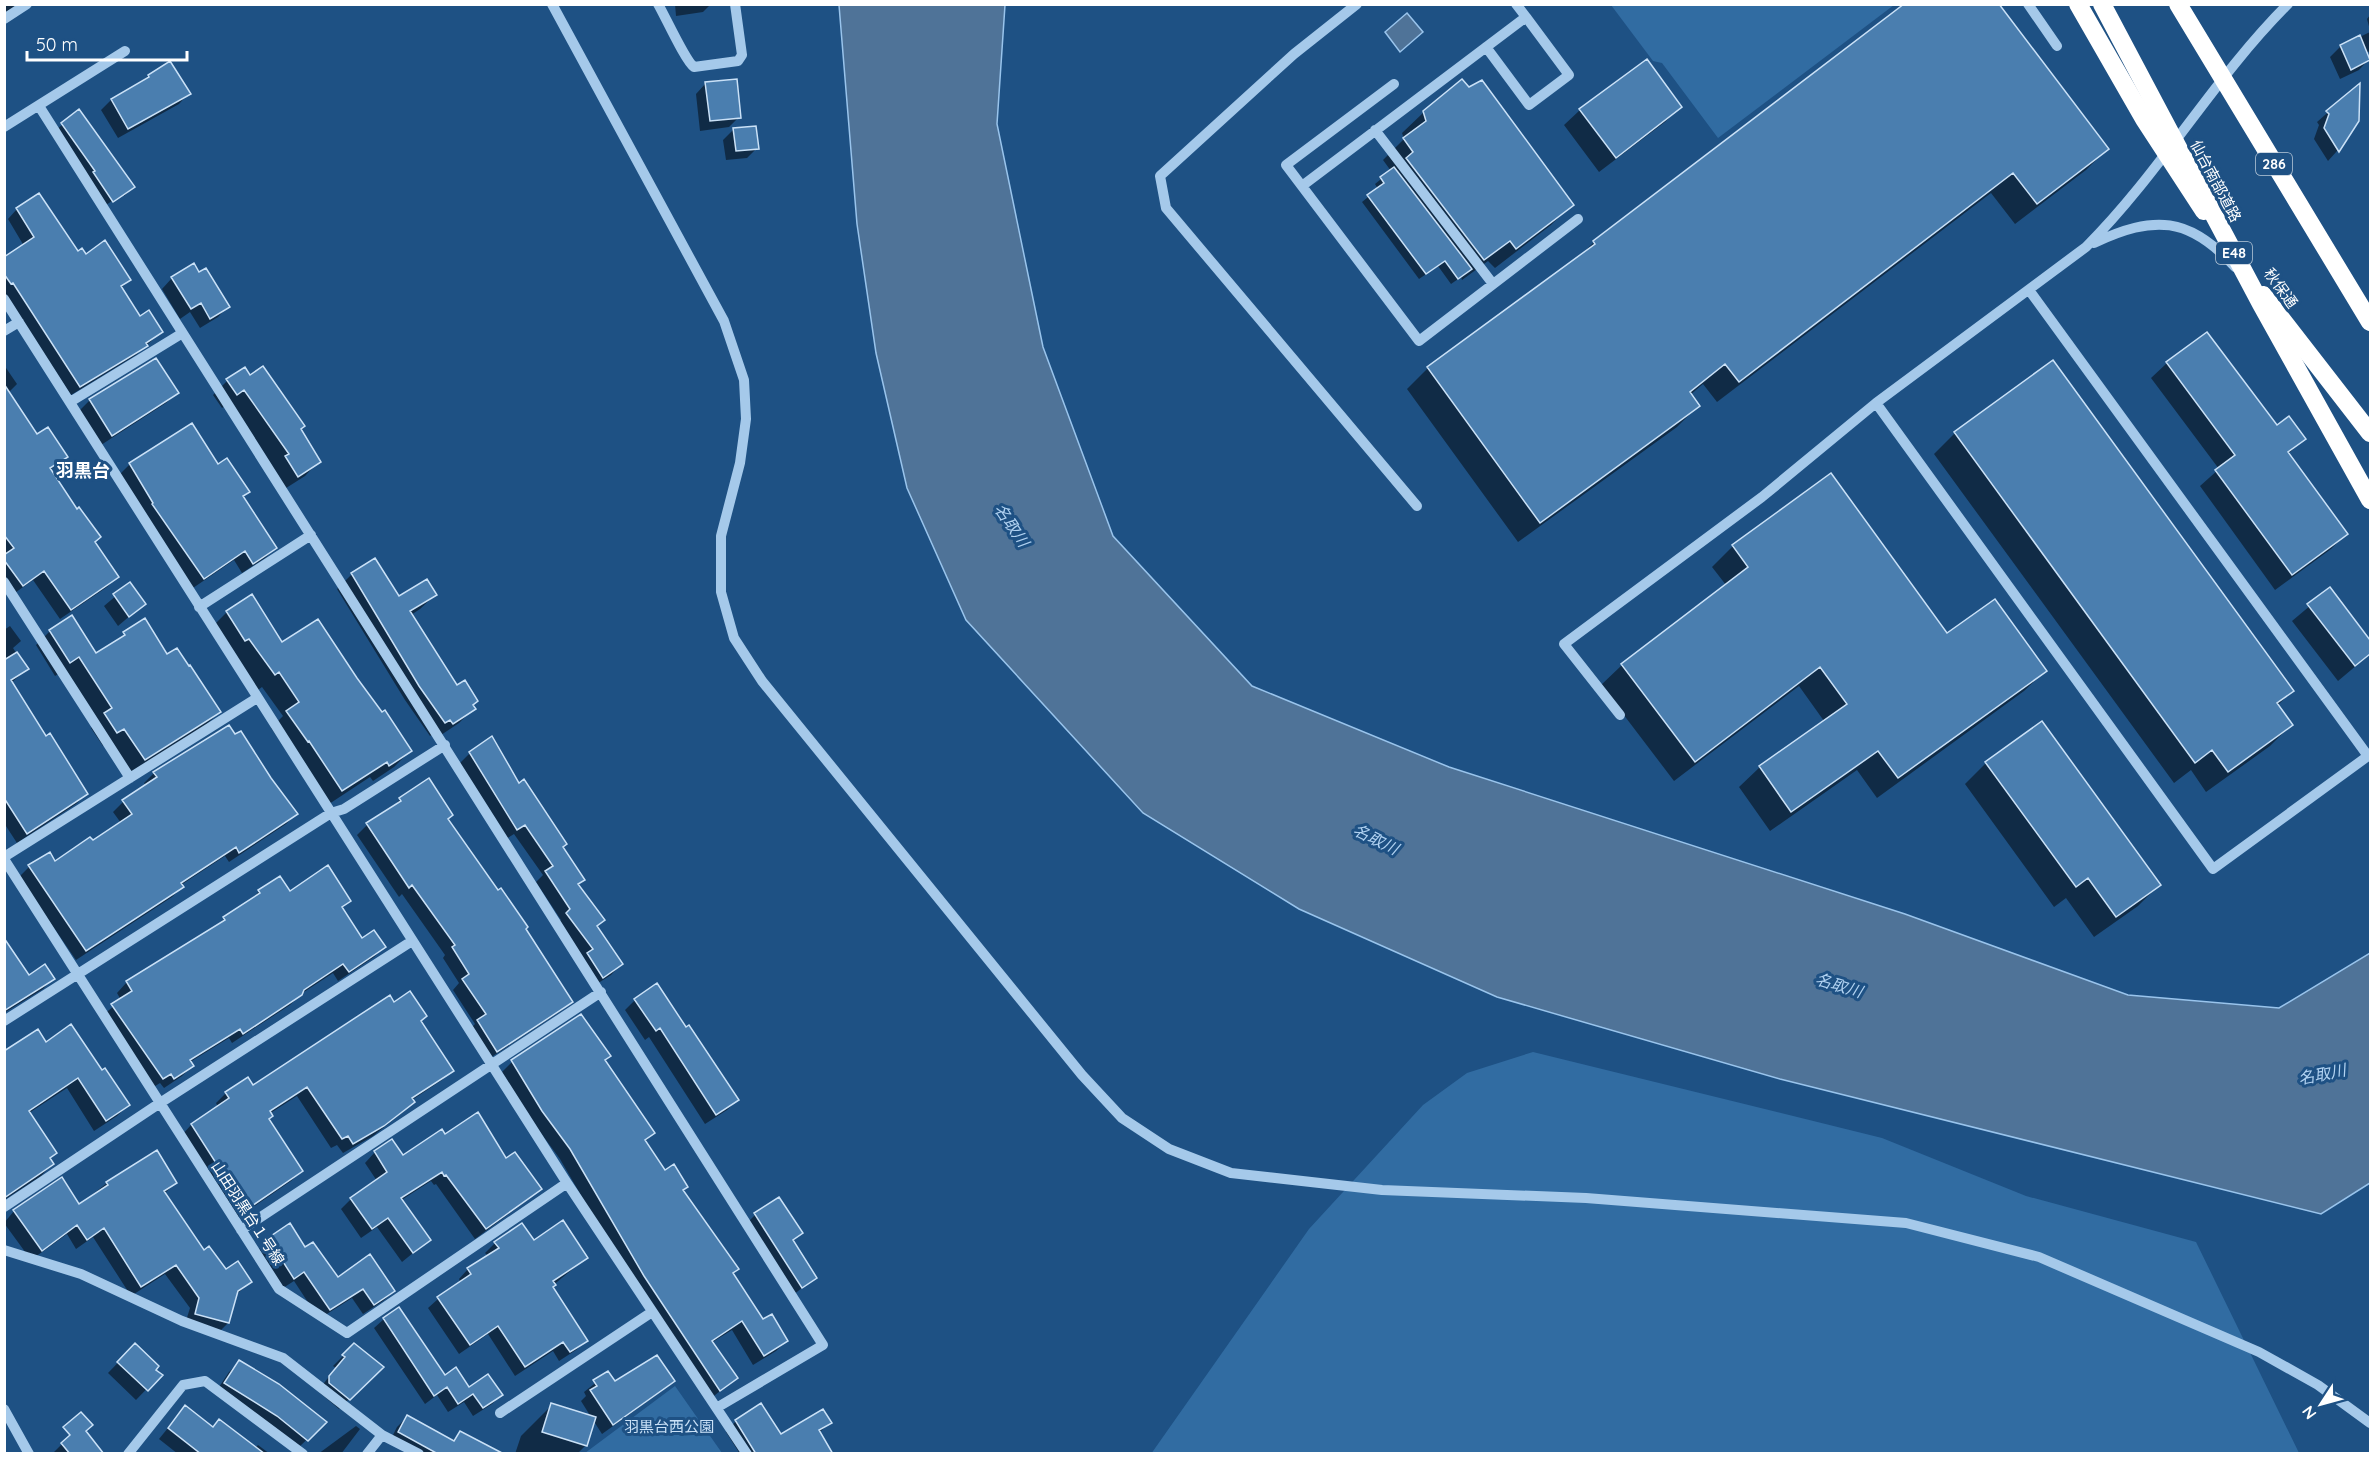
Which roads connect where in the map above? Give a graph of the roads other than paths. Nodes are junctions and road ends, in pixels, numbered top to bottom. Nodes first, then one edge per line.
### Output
1 (27, 4) edge
2 (552, 4) edge
3 (658, 4) edge
4 (735, 4) edge
5 (1357, 4) edge
6 (1516, 4) edge
7 (2028, 4) edge
8 (2078, 4) edge
9 (2102, 4) edge
10 (2178, 4) edge
11 (2288, 4) edge
12 (1526, 17) junction
13 (4, 19) edge
14 (2057, 46) dead end
15 (1486, 47) junction
16 (125, 51) dead end
17 (2222, 79) junction
18 (1394, 84) dead end
19 (39, 106) junction
20 (4, 127) edge
21 (1376, 130) junction
22 (2166, 154) junction
23 (1302, 186) junction
24 (1578, 219) dead end
25 (2086, 247) junction
26 (1493, 284) junction
27 (2029, 290) junction
28 (4, 299) edge
29 (2277, 315) junction
30 (19, 322) junction
31 (2370, 322) edge
32 (4, 331) edge
33 (182, 334) junction
34 (70, 402) junction
35 (1876, 403) junction
36 (2370, 433) edge
37 (2370, 500) edge
38 (1417, 506) dead end
39 (311, 535) junction
40 (4, 582) edge
41 (199, 607) junction
42 (257, 698) junction
43 (1620, 715) dead end
44 (445, 745) junction
45 (130, 778) junction
46 (332, 813) junction
47 (4, 858) edge
48 (412, 941) junction
49 (79, 974) junction
50 (601, 992) junction
51 (4, 1022) edge
52 (492, 1065) junction
53 (160, 1103) junction
54 (567, 1183) junction
55 (4, 1207) edge
56 (241, 1230) junction
57 (4, 1250) edge
58 (652, 1312) junction
59 (718, 1407) junction
60 (4, 1409) edge
61 (500, 1413) dead end
62 (2370, 1423) edge
63 (382, 1435) junction
64 (29, 1454) edge
65 (128, 1454) edge
66 (303, 1454) edge
67 (367, 1454) edge
68 (419, 1454) edge
69 (747, 1454) edge

1 - 13 street
2 - 62 street
3 - 4 street
5 - 38 street
6 - 12 street
7 - 14 street
8 - 22 highway, 秋保通
9 - 37 highway, 仙台南部道路 / E48, bridge
10 - 17 highway, 286
11 - 17 street
12 - 15 street
12 - 15 street
15 - 21 street
16 - 19 street
17 - 22 street
17 - 31 highway, 286
18 - 23 street
19 - 20 street
19 - 33 street
21 - 23 street
21 - 26 street
22 - 25 street
22 - 29 highway, 秋保通
23 - 26 street
24 - 26 street
25 - 27 street
25 - 29 street
27 - 35 street
27 - 35 street
28 - 30 street
29 - 36 highway, 秋保通
30 - 32 street
30 - 34 street
33 - 34 street
33 - 39 street
34 - 41 street
35 - 43 street
39 - 41 street
39 - 44 street
40 - 45 street
41 - 42 street
42 - 45 street
42 - 46 street
44 - 46 street
44 - 50 street
45 - 47 street
46 - 48 street
46 - 49 street
47 - 49 street, 山田羽黒台１号線
48 - 52 street
48 - 53 street
49 - 51 street
49 - 53 street, 山田羽黒台１号線
50 - 52 street
50 - 59 street
52 - 54 street
52 - 56 street
53 - 55 street
53 - 56 street, 山田羽黒台１号線
54 - 56 street, 山田羽黒台１号線
54 - 58 street
57 - 63 street
58 - 59 street
58 - 61 street
59 - 69 street
60 - 64 street
63 - 67 street
63 - 68 street
65 - 66 street

